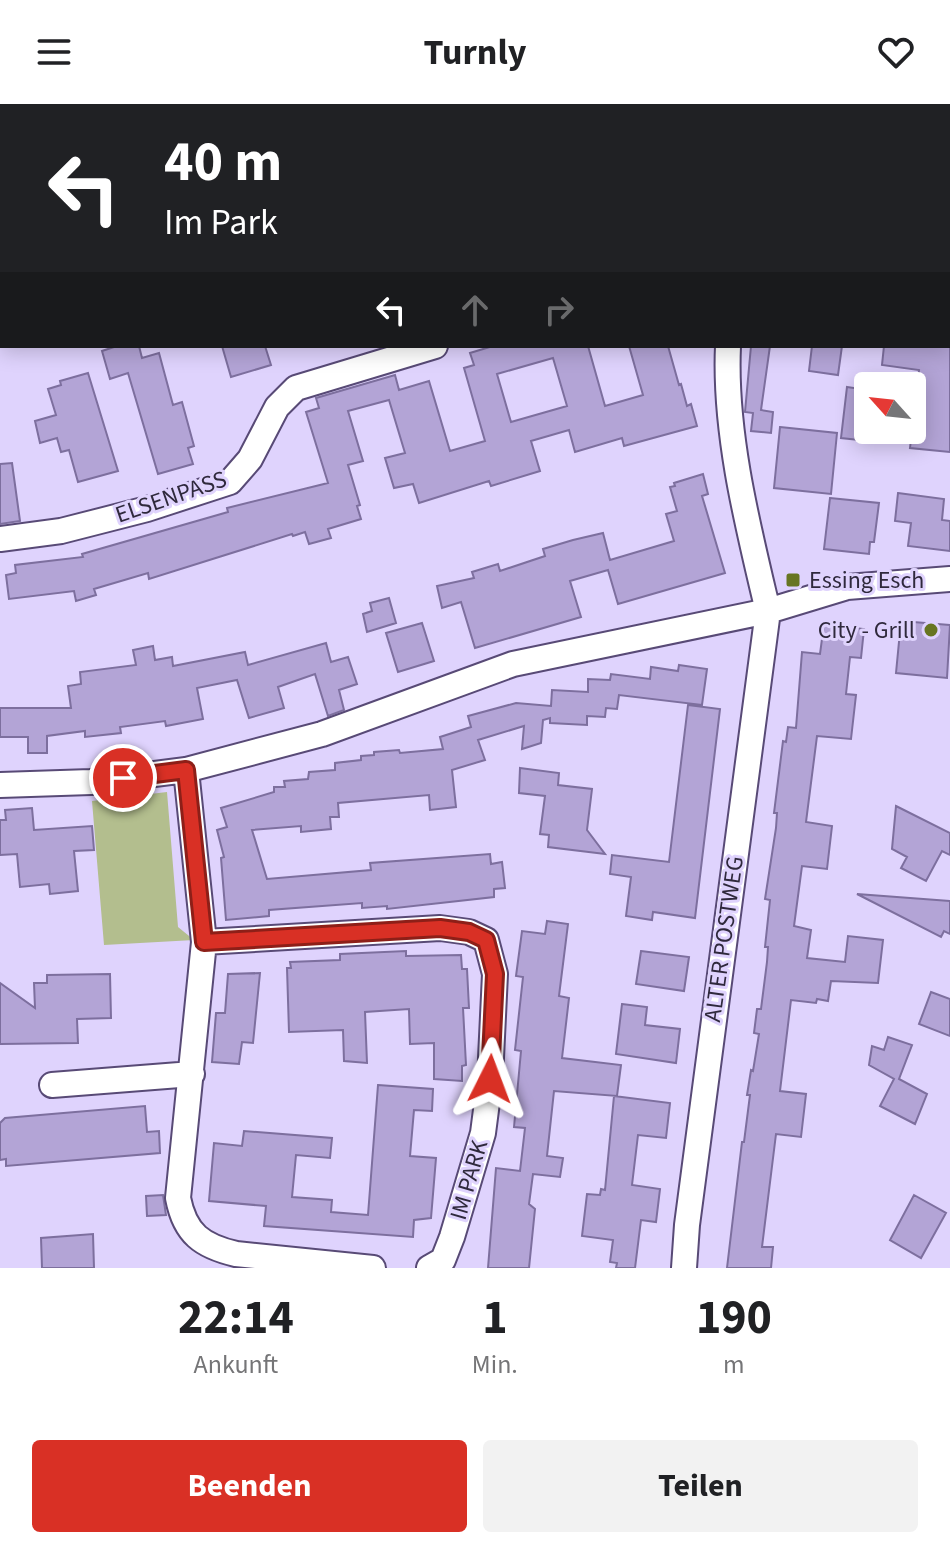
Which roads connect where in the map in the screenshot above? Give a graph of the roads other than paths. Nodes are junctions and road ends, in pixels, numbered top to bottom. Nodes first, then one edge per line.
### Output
1 (428, 348) edge
2 (728, 348) edge
3 (0, 539) edge
4 (950, 579) edge
5 (768, 611) junction
6 (186, 770) junction
7 (0, 785) edge
8 (204, 942) junction
9 (192, 1074) junction
10 (52, 1085) dead end
11 (236, 1261) edge
12 (432, 1267) edge
13 (373, 1268) edge
14 (684, 1268) edge

1 - 3 street, ELSENPASS
2 - 5 street
4 - 5 street
5 - 6 street
5 - 14 street, ALTER POSTWEG
6 - 7 street
6 - 8 street
8 - 9 street
8 - 12 street, IM PARK
9 - 10 street
9 - 11 street
11 - 13 street

